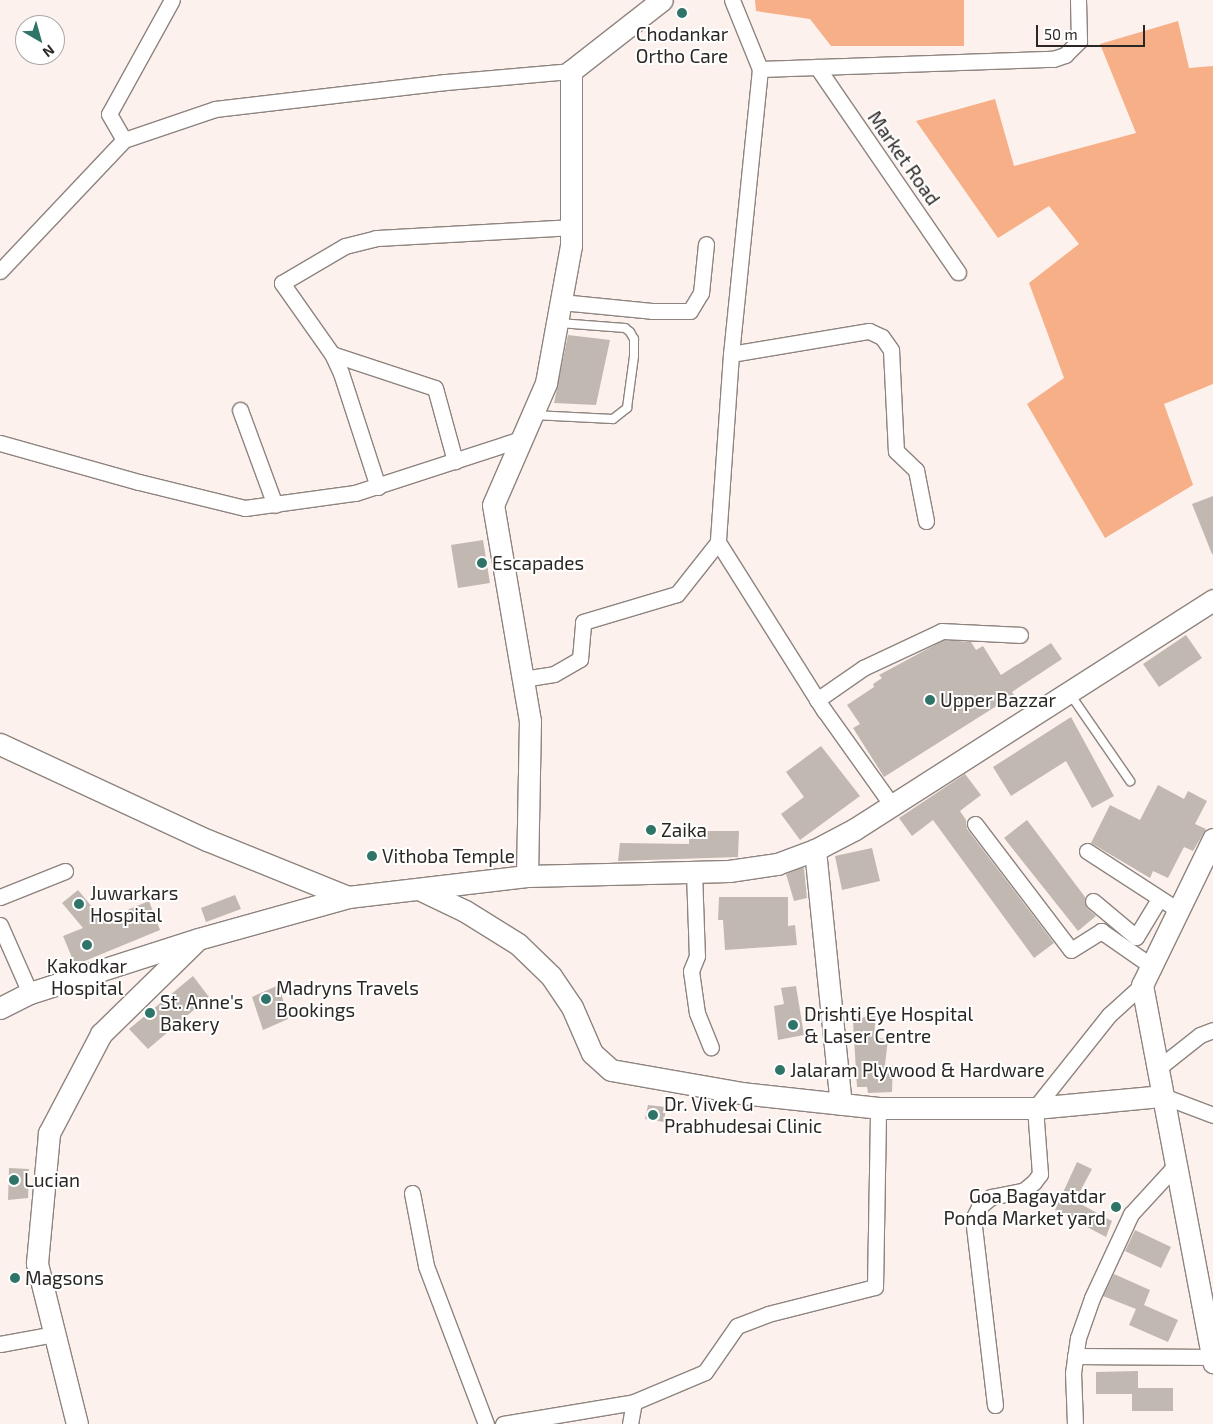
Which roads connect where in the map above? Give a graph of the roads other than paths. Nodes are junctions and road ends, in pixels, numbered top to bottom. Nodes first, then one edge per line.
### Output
1 (172, 0) edge
2 (662, 0) edge
3 (732, 0) edge
4 (1078, 0) edge
5 (817, 67) junction
6 (760, 69) junction
7 (571, 71) junction
8 (124, 140) junction
9 (571, 227) junction
10 (706, 244) dead end
11 (0, 271) edge
12 (958, 272) dead end
13 (561, 302) junction
14 (557, 323) junction
15 (332, 354) junction
16 (731, 354) junction
17 (240, 410) dead end
18 (532, 415) junction
19 (522, 439) junction
20 (0, 443) edge
21 (455, 461) junction
22 (378, 487) junction
23 (275, 505) junction
24 (926, 521) dead end
25 (718, 542) junction
26 (1213, 600) edge
27 (1020, 635) dead end
28 (523, 679) junction
29 (1069, 692) junction
30 (817, 700) junction
31 (0, 744) edge
32 (1130, 780) dead end
33 (891, 804) junction
34 (975, 824) dead end
35 (1213, 839) edge
36 (815, 850) junction
37 (1087, 851) dead end
38 (65, 871) dead end
39 (694, 872) junction
40 (527, 876) junction
41 (418, 889) junction
42 (0, 897) edge
43 (348, 897) junction
44 (1159, 899) junction
45 (1093, 901) dead end
46 (1178, 910) junction
47 (0, 926) edge
48 (198, 939) junction
49 (1150, 964) junction
50 (1142, 985) junction
51 (30, 993) junction
52 (0, 1008) edge
53 (1213, 1030) edge
54 (711, 1047) dead end
55 (1158, 1068) junction
56 (1162, 1096) junction
57 (841, 1104) junction
58 (878, 1108) junction
59 (1035, 1108) junction
60 (1211, 1113) edge
61 (1176, 1165) junction
62 (412, 1193) dead end
63 (55, 1334) junction
64 (0, 1344) edge
65 (1075, 1356) junction
66 (1213, 1360) edge
67 (634, 1402) junction
68 (995, 1405) dead end
69 (77, 1424) edge
70 (486, 1424) edge
71 (504, 1424) edge
72 (630, 1424) edge
73 (1076, 1424) edge

1 - 8 street
2 - 7 street
3 - 6 street
4 - 5 street
5 - 6 street
5 - 12 street, Market Road
6 - 16 street
7 - 8 street
7 - 9 street
8 - 11 street
9 - 13 street
9 - 15 street
10 - 13 street
13 - 14 street
14 - 18 street
14 - 18 lane
15 - 21 street
15 - 22 street
16 - 24 street
16 - 25 street
17 - 23 street
18 - 19 street
19 - 21 street
19 - 28 street
20 - 23 street
21 - 22 street
22 - 23 street
25 - 28 street
25 - 30 street
26 - 29 street
27 - 30 street
28 - 40 street
29 - 32 lane
29 - 33 street
30 - 33 street
31 - 43 street
33 - 36 street
34 - 49 street
35 - 46 street
36 - 39 street
36 - 57 street
37 - 44 street
38 - 42 street
39 - 40 street
39 - 54 street
40 - 41 street
41 - 43 street
41 - 57 street
43 - 48 street
44 - 45 street
44 - 46 street
46 - 49 street
47 - 51 street
48 - 51 street
48 - 63 street
49 - 50 street
50 - 55 street
50 - 59 street
51 - 52 street
53 - 55 street
55 - 56 street
56 - 59 street
56 - 60 street
56 - 61 street
57 - 58 street
58 - 59 street
58 - 67 street
59 - 68 street
61 - 65 street
61 - 66 street
62 - 70 street
63 - 64 street
63 - 69 street
65 - 66 street
65 - 73 street
67 - 71 street
67 - 72 street

